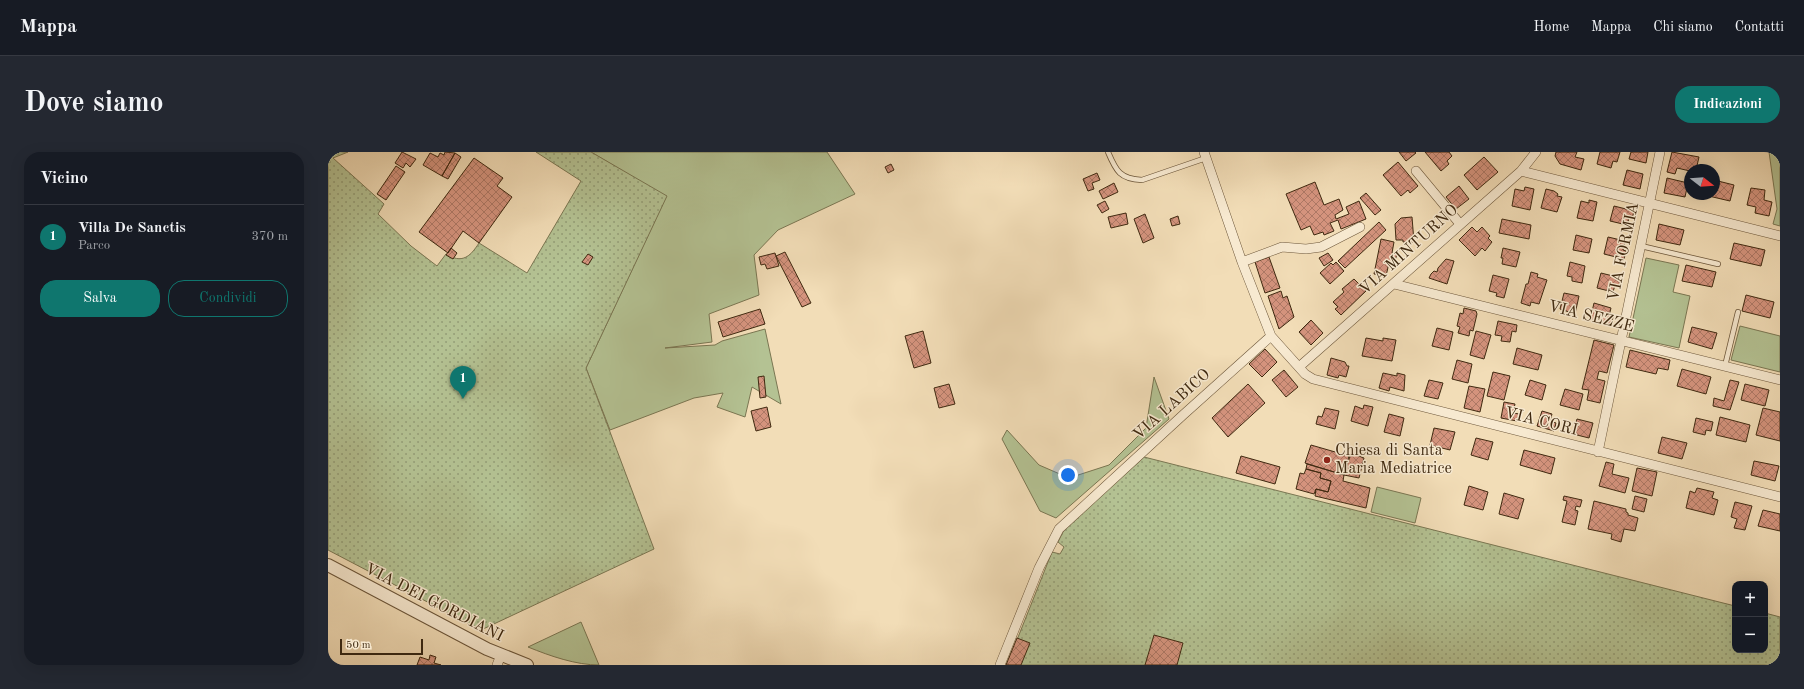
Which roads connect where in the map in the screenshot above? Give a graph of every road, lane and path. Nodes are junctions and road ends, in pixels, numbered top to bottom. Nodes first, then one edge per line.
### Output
1 (1108, 152) edge
2 (1536, 152) edge
3 (1660, 152) edge
4 (1205, 155) edge
5 (1416, 171) dead end
6 (1522, 171) junction
7 (1650, 202) junction
8 (1460, 224) junction
9 (1360, 227) dead end
10 (1780, 236) edge
11 (1641, 246) junction
12 (1242, 262) junction
13 (1718, 264) dead end
14 (1394, 284) junction
15 (1738, 312) dead end
16 (1271, 336) junction
17 (1621, 340) junction
18 (1725, 366) junction
19 (1299, 367) junction
20 (1780, 380) edge
21 (1598, 452) junction
22 (1780, 498) edge
23 (328, 565) edge
24 (499, 660) edge
25 (519, 664) edge
26 (1000, 665) edge

1 - 4 lane
2 - 6 street, VIA MINTURNO
3 - 7 street, VIA FORMIA
4 - 12 street
5 - 8 street
6 - 7 street
6 - 8 street, VIA MINTURNO
7 - 10 street
7 - 11 street, VIA FORMIA
8 - 14 street, VIA MINTURNO
9 - 12 street
11 - 13 lane
11 - 17 street, VIA FORMIA
12 - 16 street
14 - 17 street, VIA SEZZE
14 - 19 street, VIA MINTURNO
15 - 18 lane
16 - 19 street, VIA CORI
16 - 26 street, VIA LABICO
17 - 18 street, VIA SEZZE
17 - 21 street, VIA FORMIA
18 - 20 street, VIA SEZZE
19 - 21 street, VIA CORI
21 - 22 street, VIA CORI
23 - 24 street, VIA DEI GORDIANI
24 - 25 street, VIA DEI GORDIANI

